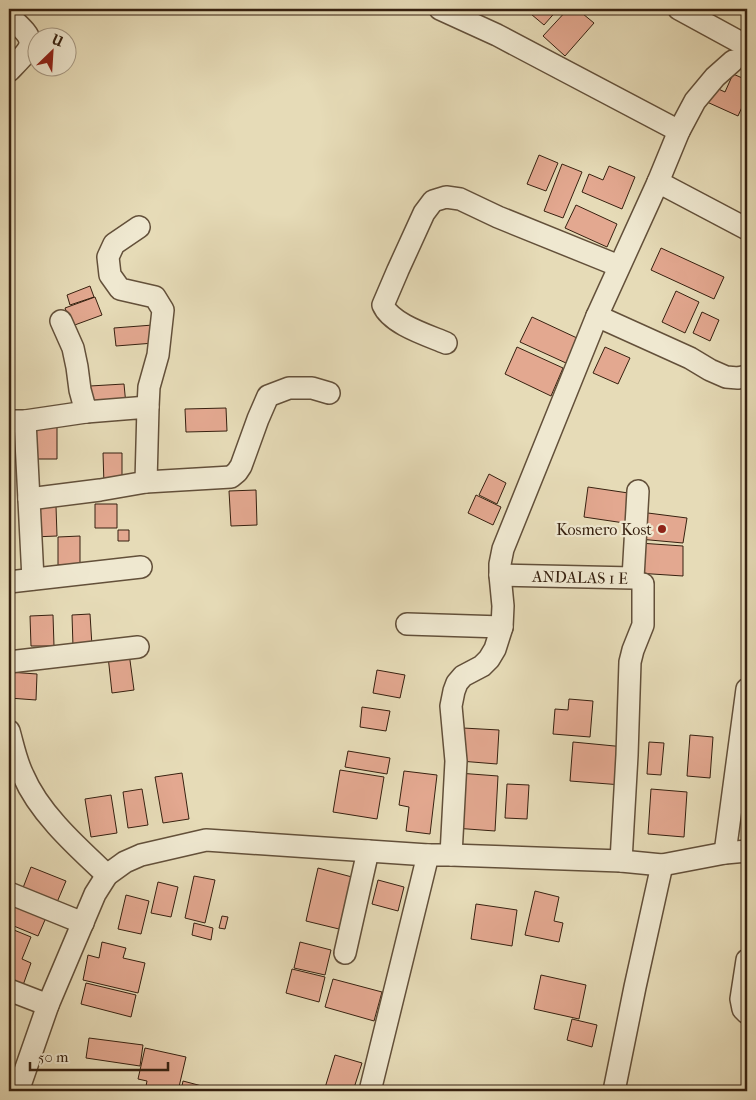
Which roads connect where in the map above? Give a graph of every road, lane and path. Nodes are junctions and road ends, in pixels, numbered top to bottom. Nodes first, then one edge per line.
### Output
1 (440, 9) edge
2 (679, 9) edge
3 (9, 16) edge
4 (746, 43) edge
5 (740, 65) edge
6 (9, 71) edge
7 (679, 130) junction
8 (658, 182) junction
9 (139, 228) dead end
10 (747, 229) edge
11 (620, 266) junction
12 (597, 316) junction
13 (61, 321) dead end
14 (446, 343) dead end
15 (747, 376) edge
16 (329, 393) dead end
17 (148, 407) junction
18 (86, 412) junction
19 (17, 421) edge
20 (146, 482) junction
21 (638, 491) dead end
22 (29, 499) junction
23 (141, 567) dead end
24 (500, 575) junction
25 (33, 579) junction
26 (9, 582) edge
27 (643, 584) dead end
28 (407, 624) dead end
29 (502, 627) junction
30 (138, 647) dead end
31 (9, 662) edge
32 (747, 689) edge
33 (9, 731) edge
34 (16, 775) edge
35 (368, 851) junction
36 (747, 851) edge
37 (725, 853) junction
38 (428, 855) junction
39 (451, 855) junction
40 (621, 861) junction
41 (662, 864) junction
42 (107, 875) junction
43 (9, 893) edge
44 (83, 923) junction
45 (345, 953) dead end
46 (747, 960) edge
47 (9, 990) edge
48 (48, 1005) junction
49 (747, 1013) edge
50 (18, 1091) edge
51 (370, 1091) edge
52 (614, 1091) edge

1 - 7 street
2 - 4 street
3 - 6 street
4 - 5 street
5 - 7 street
7 - 8 street
8 - 10 street
8 - 11 street
9 - 17 street
11 - 12 street
11 - 14 street
12 - 15 street
12 - 24 street
13 - 18 street
16 - 20 street
17 - 18 street
17 - 20 street
18 - 19 street
19 - 22 street
20 - 22 street
21 - 24 street, ANDALAS 1 E
22 - 25 street
23 - 25 street
24 - 29 street
25 - 26 street
27 - 40 street
28 - 29 street
29 - 39 street
30 - 31 street
32 - 37 street
33 - 34 street
34 - 42 street
35 - 38 street
35 - 42 street
35 - 45 street
36 - 37 street
37 - 41 street
38 - 39 street
38 - 51 street
39 - 40 street
40 - 41 street
41 - 52 street
42 - 44 street
43 - 44 street
44 - 48 street
46 - 49 street
47 - 48 street
48 - 50 street

